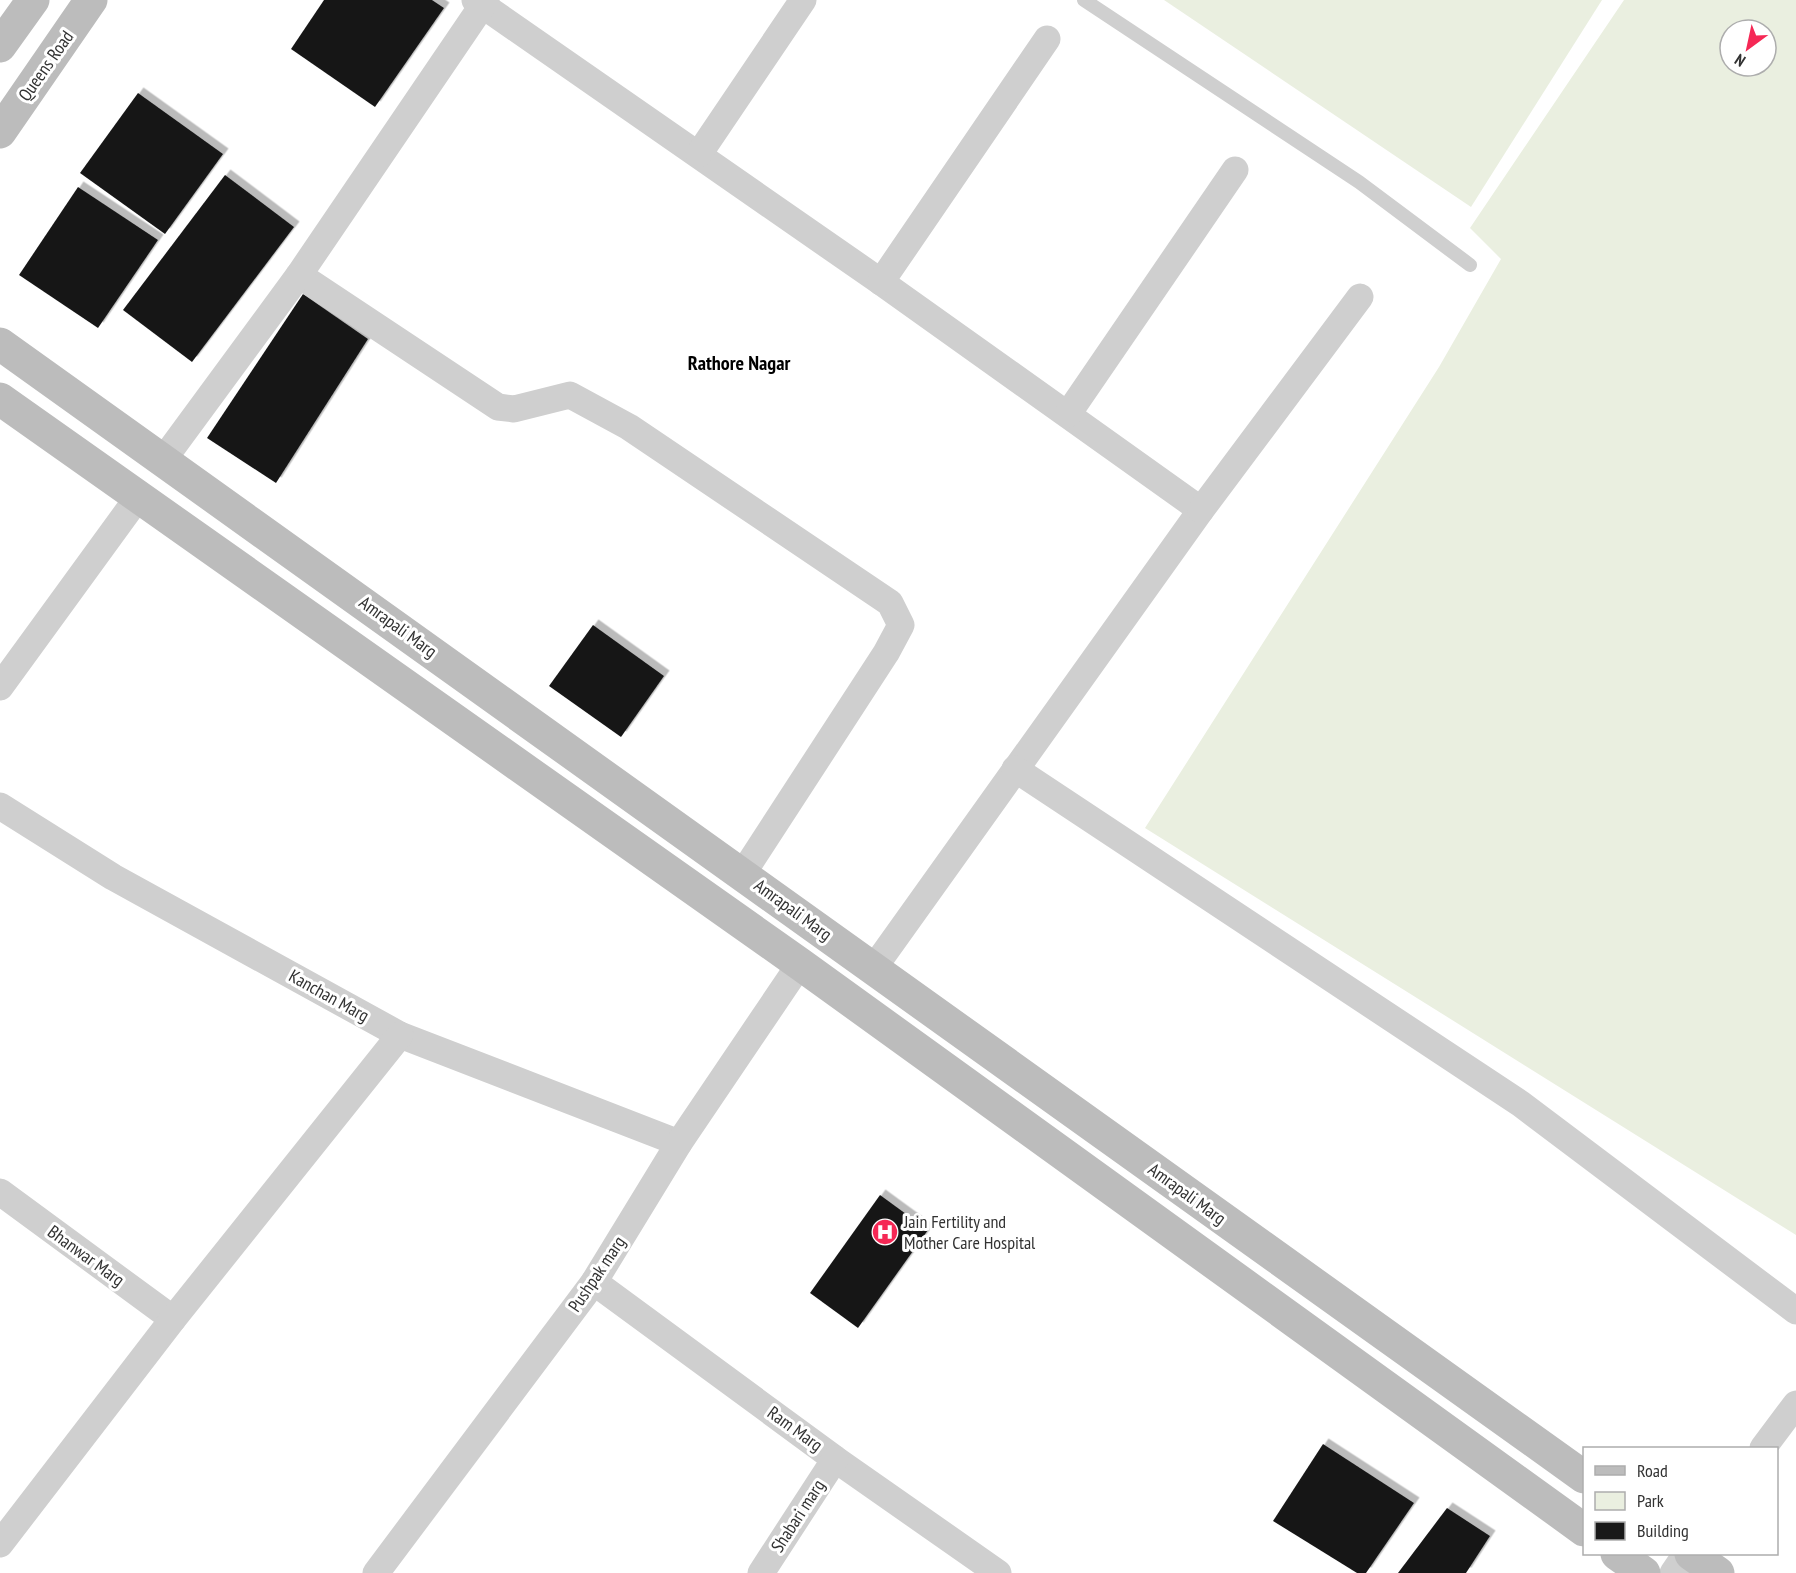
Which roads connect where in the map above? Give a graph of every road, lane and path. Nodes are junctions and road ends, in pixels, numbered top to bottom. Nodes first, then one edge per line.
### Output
1 (33, 0) edge
2 (91, 0) edge
3 (803, 0) edge
4 (1084, 0) edge
5 (481, 2) edge
6 (1047, 39) dead end
7 (0, 46) edge
8 (0, 132) edge
9 (699, 154) junction
10 (1235, 170) dead end
11 (1470, 264) dead end
12 (299, 275) junction
13 (881, 282) junction
14 (1360, 297) dead end
15 (0, 344) edge
16 (0, 399) edge
17 (1068, 414) junction
18 (163, 460) junction
19 (139, 496) junction
20 (1201, 510) junction
21 (0, 687) edge
22 (1014, 769) junction
23 (0, 806) edge
24 (742, 873) junction
25 (821, 932) junction
26 (800, 964) junction
27 (873, 969) junction
28 (400, 1035) junction
29 (679, 1143) junction
30 (0, 1192) edge
31 (594, 1282) junction
32 (1796, 1311) edge
33 (173, 1319) junction
34 (1796, 1404) edge
35 (1764, 1447) edge
36 (835, 1459) junction
37 (1583, 1476) edge
38 (1583, 1529) edge
39 (0, 1544) edge
40 (1618, 1555) edge
41 (1685, 1555) edge
42 (1692, 1555) edge
43 (376, 1573) edge
44 (761, 1573) edge
45 (998, 1573) edge
46 (1644, 1573) edge
47 (1673, 1573) edge
48 (1718, 1573) edge

1 - 7 street
2 - 8 street, Queens Road
3 - 9 street
4 - 11 lane
5 - 9 street
5 - 12 street
6 - 13 street
9 - 13 street
10 - 17 street
12 - 18 street
12 - 24 street
13 - 17 street
14 - 20 street
15 - 18 street, Amrapali Marg
16 - 19 street
17 - 20 street
18 - 24 street, Amrapali Marg
19 - 21 street
19 - 26 street
20 - 22 street
22 - 27 street
22 - 32 street
23 - 28 street, Kanchan Marg
24 - 25 street, Amrapali Marg
25 - 26 street
25 - 27 street, Amrapali Marg
26 - 29 street, Pushpak marg
26 - 38 street
27 - 37 street, Amrapali Marg
28 - 29 street, Kanchan Marg
28 - 33 street
29 - 31 street, Pushpak marg
30 - 33 street, Bhanwar Marg
31 - 36 street, Ram Marg
31 - 43 street, Pushpak marg
33 - 39 street
34 - 35 street
36 - 44 street, Shabari marg
36 - 45 street, Ram Marg
40 - 46 street
41 - 47 street
42 - 48 street

